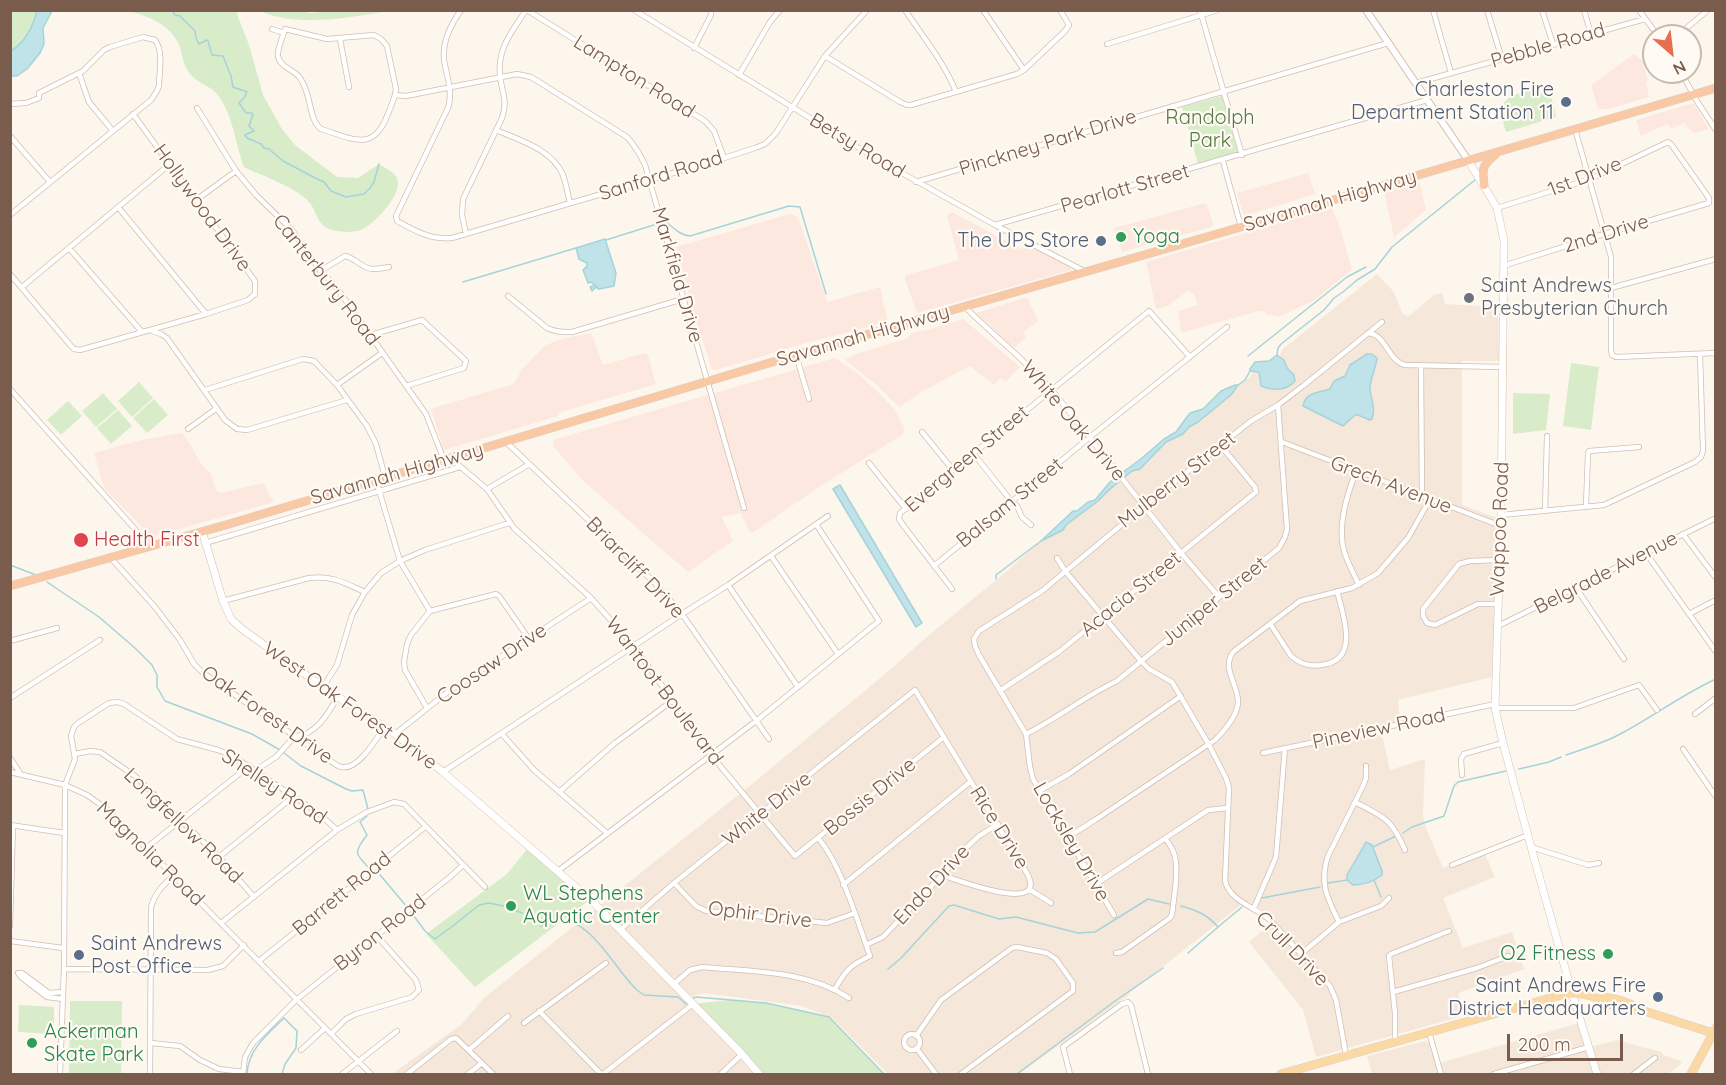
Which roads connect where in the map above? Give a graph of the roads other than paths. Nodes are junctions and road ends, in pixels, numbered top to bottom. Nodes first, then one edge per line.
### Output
1 (461, 10) edge
2 (527, 10) edge
3 (633, 10) edge
4 (711, 10) edge
5 (780, 10) edge
6 (867, 10) edge
7 (905, 10) edge
8 (983, 10) edge
9 (1060, 10) edge
10 (1218, 10) edge
11 (1366, 10) edge
12 (1432, 10) edge
13 (1487, 10) edge
14 (1542, 10) edge
15 (1584, 10) edge
16 (1639, 10) edge
17 (1708, 10) edge
18 (1201, 13) edge
19 (1645, 19) junction
20 (1649, 24) edge
21 (1691, 24) edge
22 (272, 29) dead end
23 (284, 33) junction
24 (1590, 34) junction
25 (340, 39) junction
26 (1388, 43) junction
27 (1107, 44) dead end
28 (1553, 45) junction
29 (694, 48) junction
30 (825, 56) junction
31 (1502, 59) junction
32 (1024, 70) junction
33 (79, 73) junction
34 (1451, 73) junction
35 (739, 75) junction
36 (500, 78) junction
37 (1416, 83) junction
38 (1688, 84) edge
39 (349, 87) dead end
40 (450, 88) junction
41 (1716, 88) edge
42 (1224, 90) junction
43 (956, 92) junction
44 (1694, 94) junction
45 (396, 95) junction
46 (1427, 100) junction
47 (10, 104) edge
48 (197, 108) dead end
49 (793, 108) junction
50 (133, 114) junction
51 (1575, 129) junction
52 (496, 130) junction
53 (1716, 130) edge
54 (113, 131) junction
55 (10, 136) edge
56 (1500, 151) junction
57 (1242, 155) junction
58 (724, 158) junction
59 (1468, 160) junction
60 (1223, 161) junction
61 (170, 164) junction
62 (236, 171) junction
63 (1590, 179) junction
64 (650, 180) junction
65 (50, 182) junction
66 (916, 182) junction
67 (1484, 185) junction
68 (196, 200) junction
69 (570, 203) junction
70 (1709, 203) joint
71 (118, 207) junction
72 (1497, 208) junction
73 (10, 215) edge
74 (995, 225) junction
75 (1241, 227) junction
76 (466, 234) junction
77 (1604, 234) junction
78 (69, 248) junction
79 (1716, 259) edge
80 (1503, 266) junction
81 (389, 267) dead end
82 (321, 271) junction
83 (1086, 272) junction
84 (10, 274) edge
85 (22, 287) junction
86 (1611, 288) junction
87 (508, 296) dead end
88 (683, 299) junction
89 (965, 307) junction
90 (206, 314) junction
91 (1382, 322) dead end
92 (1227, 327) dead end
93 (149, 331) junction
94 (142, 332) junction
95 (1368, 333) junction
96 (370, 335) junction
97 (382, 353) junction
98 (1716, 353) edge
99 (1700, 354) junction
100 (796, 355) junction
101 (1190, 357) junction
102 (1421, 366) junction
103 (1503, 367) junction
104 (708, 382) junction
105 (337, 385) junction
106 (406, 386) junction
107 (10, 389) edge
108 (205, 390) junction
109 (1052, 390) junction
110 (347, 399) junction
111 (809, 399) dead end
112 (1278, 405) junction
113 (217, 408) junction
114 (188, 429) dead end
115 (921, 432) dead end
116 (1547, 436) dead end
117 (1090, 437) junction
118 (505, 441) junction
119 (1282, 442) junction
120 (1221, 446) junction
121 (1639, 447) dead end
122 (973, 453) junction
123 (447, 459) junction
124 (869, 463) dead end
125 (528, 465) junction
126 (460, 467) junction
127 (953, 470) junction
128 (1356, 471) junction
129 (385, 477) junction
130 (376, 480) junction
131 (487, 489) junction
132 (380, 492) junction
133 (1422, 497) junction
134 (1429, 499) junction
135 (1012, 502) junction
136 (1144, 506) junction
137 (1586, 506) junction
138 (744, 508) dead end
139 (906, 509) junction
140 (1545, 511) junction
141 (1501, 515) junction
142 (828, 516) dead end
143 (1716, 518) edge
144 (509, 523) junction
145 (816, 524) junction
146 (1031, 525) dead end
147 (1501, 526) junction
148 (202, 531) junction
149 (1683, 534) junction
150 (206, 543) junction
151 (150, 546) junction
152 (1181, 553) junction
153 (1646, 553) junction
154 (771, 556) junction
155 (110, 558) junction
156 (1056, 558) dead end
157 (1499, 560) junction
158 (400, 561) junction
159 (934, 566) junction
160 (1065, 571) junction
161 (1716, 578) edge
162 (728, 585) junction
163 (1359, 585) junction
164 (10, 586) edge
165 (1575, 588) junction
166 (952, 589) dead end
167 (1337, 591) junction
168 (364, 592) junction
169 (1219, 597) junction
170 (591, 598) junction
171 (1716, 600) edge
172 (223, 601) junction
173 (1497, 604) junction
174 (430, 611) junction
175 (682, 614) junction
176 (1689, 614) junction
177 (1103, 617) junction
178 (1271, 625) junction
179 (1496, 627) junction
180 (57, 628) dead end
181 (529, 639) junction
182 (974, 639) joint
183 (100, 640) dead end
184 (10, 641) edge
185 (634, 646) junction
186 (1716, 652) edge
187 (838, 654) junction
188 (1624, 659) dead end
189 (1141, 661) junction
190 (323, 687) junction
191 (798, 687) junction
192 (915, 690) joint
193 (1001, 690) junction
194 (339, 696) junction
195 (1181, 696) junction
196 (10, 698) edge
197 (1716, 698) edge
198 (672, 701) junction
199 (1495, 706) junction
200 (427, 708) junction
201 (1657, 710) dead end
202 (1695, 714) dead end
203 (756, 721) junction
204 (385, 728) junction
205 (395, 734) junction
206 (502, 734) junction
207 (1026, 734) junction
208 (295, 736) junction
209 (944, 738) junction
210 (769, 740) dead end
211 (1503, 743) junction
212 (1209, 745) junction
213 (1285, 748) junction
214 (1683, 749) dead end
215 (1263, 753) dead end
216 (75, 754) junction
217 (711, 755) junction
218 (10, 758) edge
219 (249, 766) junction
220 (1366, 766) dead end
221 (256, 770) junction
222 (10, 772) edge
223 (443, 772) junction
224 (20, 773) junction
225 (1462, 776) dead end
226 (970, 782) junction
227 (65, 785) junction
228 (1039, 790) junction
229 (559, 792) junction
230 (294, 796) junction
231 (1715, 797) edge
232 (1355, 802) junction
233 (1228, 808) junction
234 (761, 814) junction
235 (180, 820) junction
236 (998, 824) junction
237 (11, 826) edge
238 (425, 827) junction
239 (336, 830) junction
240 (64, 833) junction
241 (607, 833) junction
242 (1528, 835) junction
243 (1068, 837) junction
244 (818, 838) junction
245 (1165, 838) junction
246 (1531, 847) junction
247 (146, 848) junction
248 (1405, 850) dead end
249 (795, 856) joint
250 (219, 857) junction
251 (1599, 862) dead end
252 (463, 865) junction
253 (1452, 865) dead end
254 (558, 871) junction
255 (174, 875) junction
256 (942, 875) junction
257 (674, 883) junction
258 (1096, 884) junction
259 (843, 885) junction
260 (484, 887) dead end
261 (1029, 889) junction
262 (254, 897) junction
263 (1389, 898) dead end
264 (1052, 903) dead end
265 (1254, 908) junction
266 (855, 913) junction
267 (1114, 915) dead end
268 (1339, 921) junction
269 (221, 922) junction
270 (10, 926) edge
271 (621, 929) junction
272 (1449, 931) dead end
273 (376, 935) junction
274 (10, 940) edge
275 (244, 945) junction
276 (866, 945) junction
277 (63, 948) junction
278 (1116, 953) dead end
279 (1301, 954) junction
280 (1508, 956) dead end
281 (259, 961) junction
282 (606, 963) dead end
283 (64, 969) junction
284 (12, 970) edge
285 (151, 970) junction
286 (18, 973) junction
287 (674, 984) junction
288 (835, 989) junction
289 (63, 992) junction
290 (1393, 992) junction
291 (1572, 993) junction
292 (63, 999) junction
293 (849, 999) dead end
294 (296, 1000) junction
295 (693, 1004) junction
296 (539, 1011) junction
297 (508, 1016) dead end
298 (524, 1023) dead end
299 (325, 1028) junction
300 (397, 1031) dead end
301 (1430, 1032) junction
302 (1715, 1032) edge
303 (330, 1034) junction
304 (916, 1036) junction
305 (1395, 1041) junction
306 (151, 1042) junction
307 (1589, 1047) junction
308 (470, 1049) junction
309 (917, 1049) junction
310 (301, 1050) dead end
311 (742, 1054) junction
312 (1346, 1055) junction
313 (1655, 1058) dead end
314 (358, 1062) junction
315 (482, 1063) junction
316 (1296, 1072) edge
317 (243, 1073) edge
318 (60, 1074) edge
319 (150, 1074) edge
320 (342, 1074) edge
321 (370, 1074) edge
322 (407, 1074) edge
323 (468, 1074) edge
324 (493, 1074) edge
325 (602, 1074) edge
326 (721, 1074) edge
327 (759, 1074) edge
328 (936, 1074) edge
329 (961, 1074) edge
330 (1070, 1074) edge
331 (1148, 1074) edge
332 (1281, 1074) edge
333 (1441, 1074) edge
334 (1494, 1074) edge
335 (1597, 1074) edge
336 (1634, 1074) edge
337 (1691, 1074) edge

1 - 40 street
2 - 36 street
2 - 58 street, Lampton Road
3 - 29 street, Betsy Road
4 - 29 street
5 - 35 street
6 - 30 street, Sanford Road
7 - 43 street
8 - 32 street
9 - 32 street
10 - 18 street
11 - 26 street, Wappoo Road
12 - 34 street
13 - 31 street
14 - 28 street
15 - 24 street
16 - 19 street
17 - 21 street
18 - 27 street
18 - 42 street
19 - 20 street
19 - 24 street, Pebble Road
22 - 23 street
23 - 25 street
23 - 45 street
24 - 28 street, Pebble Road
25 - 39 street
25 - 45 street
26 - 37 street, Wappoo Road
26 - 42 street, Pinckney Park Drive
28 - 31 street, Pebble Road
29 - 35 street, Betsy Road
30 - 43 street
30 - 49 street, Sanford Road
31 - 34 street, Pebble Road
32 - 43 street
33 - 47 street
33 - 50 street
33 - 54 street
34 - 37 street, Pebble Road
35 - 49 street, Betsy Road
36 - 40 street, Markfield Drive
36 - 52 street
36 - 64 street, Markfield Drive
37 - 46 street, Wappoo Road
38 - 44 street
40 - 45 street, Markfield Drive
40 - 76 street, Sanford Road
41 - 44 highway, Savannah Highway
42 - 57 street
42 - 66 street, Pinckney Park Drive
44 - 51 highway, Savannah Highway
44 - 53 street
46 - 57 street, Pearlott Street
46 - 59 street, Wappoo Road
48 - 62 street, Canterbury Road
49 - 58 street, Sanford Road
49 - 66 street, Betsy Road
50 - 54 street
50 - 61 street, Hollywood Drive
51 - 56 highway, Savannah Highway
51 - 63 street
52 - 69 street
52 - 76 street
54 - 65 street
55 - 65 street
56 - 59 highway, Savannah Highway
56 - 67 highway
57 - 60 street, Pearlott Street
58 - 64 street, Sanford Road
59 - 67 main road, Wappoo Road
59 - 75 highway, Savannah Highway
60 - 74 street, Pearlott Street
60 - 75 street
61 - 68 street, Hollywood Drive
61 - 71 street
62 - 68 street
62 - 82 street, Canterbury Road
63 - 70 street, 1st Drive
63 - 72 street, 1st Drive
63 - 77 street
64 - 69 street, Sanford Road
64 - 88 street, Markfield Drive
65 - 73 street
66 - 74 street, Betsy Road
67 - 72 main road, Wappoo Road
68 - 90 street, Hollywood Drive
69 - 76 street, Sanford Road
70 - 77 street, 2nd Drive
71 - 78 street
71 - 90 street
72 - 80 main road, Wappoo Road
74 - 83 street, Betsy Road
75 - 83 highway, Savannah Highway
77 - 80 street, 2nd Drive
77 - 86 street
78 - 85 street
78 - 94 street
79 - 86 street
80 - 103 main road, Wappoo Road
81 - 82 street
82 - 96 street, Canterbury Road
83 - 89 highway, Savannah Highway
84 - 85 street
85 - 94 street, Hollywood Drive
86 - 99 street
87 - 88 street
88 - 104 street, Markfield Drive
89 - 100 highway, Savannah Highway
89 - 109 street, White Oak Drive
90 - 93 street, Hollywood Drive
91 - 95 street, Mulberry Street
92 - 101 street, Balsam Street
93 - 94 street, Hollywood Drive
93 - 108 street
95 - 102 street
95 - 112 street, Mulberry Street
96 - 97 street, Canterbury Road
96 - 106 street
97 - 105 street
97 - 106 street, Canterbury Road
98 - 99 street
99 - 137 street
100 - 104 highway, Savannah Highway
100 - 111 street
101 - 109 street, Evergreen Street
101 - 117 street, Balsam Street
102 - 103 street
102 - 133 street
103 - 141 main road, Wappoo Road
104 - 118 highway, Savannah Highway
104 - 138 street, Markfield Drive
105 - 108 street
105 - 110 street
106 - 123 street, Canterbury Road
107 - 151 street
108 - 113 street
109 - 117 street, White Oak Drive
109 - 122 street, Evergreen Street
110 - 113 street
110 - 129 street
112 - 119 street, Juniper Street
112 - 120 street, Mulberry Street
113 - 114 street
115 - 127 street
116 - 140 street
117 - 135 street, Balsam Street
117 - 136 street, White Oak Drive
118 - 123 highway, Savannah Highway
118 - 125 street, Briarcliff Drive
119 - 128 street, Grech Avenue
119 - 169 street, Juniper Street
120 - 136 street, Mulberry Street
120 - 152 street, Acacia Street
121 - 137 street
122 - 127 street, Evergreen Street
122 - 135 street
123 - 126 street, Wantoot Boulevard
123 - 129 highway, Savannah Highway
124 - 139 street
125 - 131 street
125 - 175 street, Briarcliff Drive
126 - 131 street, Wantoot Boulevard
126 - 132 street
127 - 139 street, Evergreen Street
128 - 133 street, Grech Avenue
128 - 163 street
129 - 130 highway, Savannah Highway
130 - 132 street
130 - 148 highway, Savannah Highway
131 - 144 street, Wantoot Boulevard
132 - 150 street
132 - 158 street
133 - 134 street, Grech Avenue
134 - 147 street, Grech Avenue
134 - 163 street
135 - 146 street
135 - 159 street, Balsam Street
136 - 152 street, White Oak Drive
136 - 160 street, Mulberry Street
137 - 140 street
139 - 159 street, Evergreen Street
140 - 141 street
141 - 147 main road, Wappoo Road
142 - 145 street
143 - 149 street, Belgrade Avenue
144 - 158 street
144 - 170 street, Wantoot Boulevard
145 - 154 street
145 - 187 street
147 - 157 main road, Wappoo Road
148 - 150 main road, West Oak Forest Drive
148 - 151 highway, Savannah Highway
149 - 153 street, Belgrade Avenue
149 - 161 street
150 - 172 main road, West Oak Forest Drive
151 - 155 highway, Savannah Highway
152 - 169 street, White Oak Drive
152 - 177 street, Acacia Street
153 - 165 street, Belgrade Avenue
153 - 176 street
154 - 162 street
154 - 187 street
155 - 164 highway, Savannah Highway
155 - 208 street, Oak Forest Drive
156 - 160 street
157 - 173 main road, Wappoo Road
157 - 173 street
158 - 168 street
158 - 174 street
159 - 166 street
160 - 177 street
160 - 182 street, Mulberry Street
162 - 175 street
162 - 191 street
163 - 167 street
165 - 179 street, Belgrade Avenue
165 - 188 street
167 - 178 street
167 - 178 street
168 - 172 street
168 - 190 street
169 - 189 street, Juniper Street
170 - 181 street, Coosaw Drive
170 - 185 street, Wantoot Boulevard
171 - 176 street
172 - 190 main road, West Oak Forest Drive
173 - 179 main road, Wappoo Road
174 - 181 street
174 - 200 street
175 - 185 street
175 - 203 street, Briarcliff Drive
176 - 186 street
177 - 189 street
177 - 193 street, Acacia Street
178 - 212 street
179 - 199 main road, Wappoo Road
180 - 184 street
181 - 200 street, Coosaw Drive
182 - 193 street, Locksley Drive
183 - 196 street
185 - 198 street, Wantoot Boulevard
185 - 206 street
187 - 191 street
189 - 195 street
189 - 207 street, Juniper Street
190 - 194 main road, West Oak Forest Drive
191 - 203 street
192 - 209 street, Rice Drive
192 - 234 street, White Drive
193 - 207 street, Locksley Drive
194 - 204 main road, West Oak Forest Drive
194 - 208 street
195 - 212 street
195 - 228 street
197 - 202 street
198 - 217 street, Wantoot Boulevard
198 - 229 street
199 - 201 street, Pineview Road
199 - 211 main road, Wappoo Road
199 - 213 street, Pineview Road
200 - 205 street, Coosaw Drive
203 - 210 street, Briarcliff Drive
203 - 217 street
204 - 205 main road, West Oak Forest Drive
204 - 208 street, Oak Forest Drive
205 - 223 main road, West Oak Forest Drive
206 - 223 street
206 - 229 street
207 - 228 street, Locksley Drive
208 - 221 street
209 - 226 street, Rice Drive
209 - 244 street, Bossis Drive
211 - 225 street
211 - 242 main road, Wappoo Road
212 - 233 street
212 - 243 street
213 - 215 street, Pineview Road
213 - 265 street
214 - 231 street
216 - 219 street, Shelley Road
216 - 227 street, Shelley Road
216 - 235 street, Longfellow Road
217 - 234 street, Wantoot Boulevard
217 - 241 street
218 - 224 street
219 - 221 street, Shelley Road
219 - 235 street
220 - 232 street
221 - 230 street, Shelley Road
222 - 224 street, Magnolia Road
223 - 254 main road, West Oak Forest Drive
224 - 227 street, Magnolia Road
226 - 236 street, Rice Drive
226 - 259 street
227 - 240 street, Shelley Road
227 - 247 street, Magnolia Road
228 - 243 street, Locksley Drive
229 - 241 street
230 - 239 street, Shelley Road
230 - 250 street
232 - 248 street
232 - 268 street
233 - 245 street
233 - 265 street, Crull Drive
234 - 249 street, Wantoot Boulevard
234 - 257 street, White Drive
235 - 247 street
235 - 250 street, Longfellow Road
236 - 256 street, Endo Drive
236 - 261 street, Rice Drive
237 - 240 street
237 - 270 street
238 - 239 street
238 - 252 street
238 - 281 street, Barrett Road
239 - 262 street
240 - 277 street, Shelley Road
241 - 254 street
242 - 246 main road, Wappoo Road
242 - 253 street
243 - 258 street, Locksley Drive
244 - 249 street, Bossis Drive
244 - 259 street
245 - 258 street
245 - 278 street
246 - 251 street
246 - 291 main road, Wappoo Road
247 - 255 street, Magnolia Road
250 - 262 street, Longfellow Road
252 - 260 street
252 - 273 street, Byron Road
254 - 271 main road, West Oak Forest Drive
255 - 269 street, Magnolia Road
255 - 285 street
256 - 261 street, Rice Drive
256 - 276 street, Endo Drive
257 - 266 street, Ophir Drive
257 - 271 street, White Drive
258 - 267 street, Locksley Drive
259 - 266 street
261 - 264 street
262 - 269 street
263 - 268 street
265 - 279 street, Crull Drive
266 - 276 street
268 - 279 street
269 - 275 street, Magnolia Road
271 - 287 main road, West Oak Forest Drive
272 - 290 street
273 - 294 street, Byron Road
273 - 303 street
274 - 277 street
275 - 281 street, Magnolia Road
275 - 285 street
276 - 288 street
277 - 283 street, Shelley Road
279 - 312 street, Crull Drive
280 - 290 street
281 - 294 street, Magnolia Road
282 - 296 street
283 - 285 street
283 - 289 street, Shelley Road
284 - 286 street
285 - 306 street
286 - 289 street
286 - 292 street
287 - 288 street
287 - 295 main road, West Oak Forest Drive
288 - 293 street
289 - 292 street, Shelley Road
290 - 305 street
291 - 301 main road
291 - 302 main road
291 - 307 main road, Wappoo Road
292 - 318 street, Shelley Road
294 - 299 street, Magnolia Road
294 - 317 street, Byron Road
295 - 311 main road, West Oak Forest Drive
295 - 325 street
296 - 298 street
296 - 325 street
297 - 308 street
299 - 303 street, Magnolia Road
299 - 310 street
300 - 314 street
301 - 305 main road
301 - 333 street
302 - 337 main road
303 - 314 street, Magnolia Road
304 - 309 street
304 - 309 street
304 - 329 street
305 - 312 main road
306 - 317 street
306 - 319 street
307 - 334 street
307 - 335 main road, Wappoo Road
308 - 315 street
308 - 322 street
309 - 328 street
311 - 326 street
311 - 327 main road, West Oak Forest Drive
312 - 316 main road
313 - 336 street
314 - 320 street
314 - 321 street, Magnolia Road
315 - 323 street
315 - 324 street
316 - 332 main road
330 - 331 street

